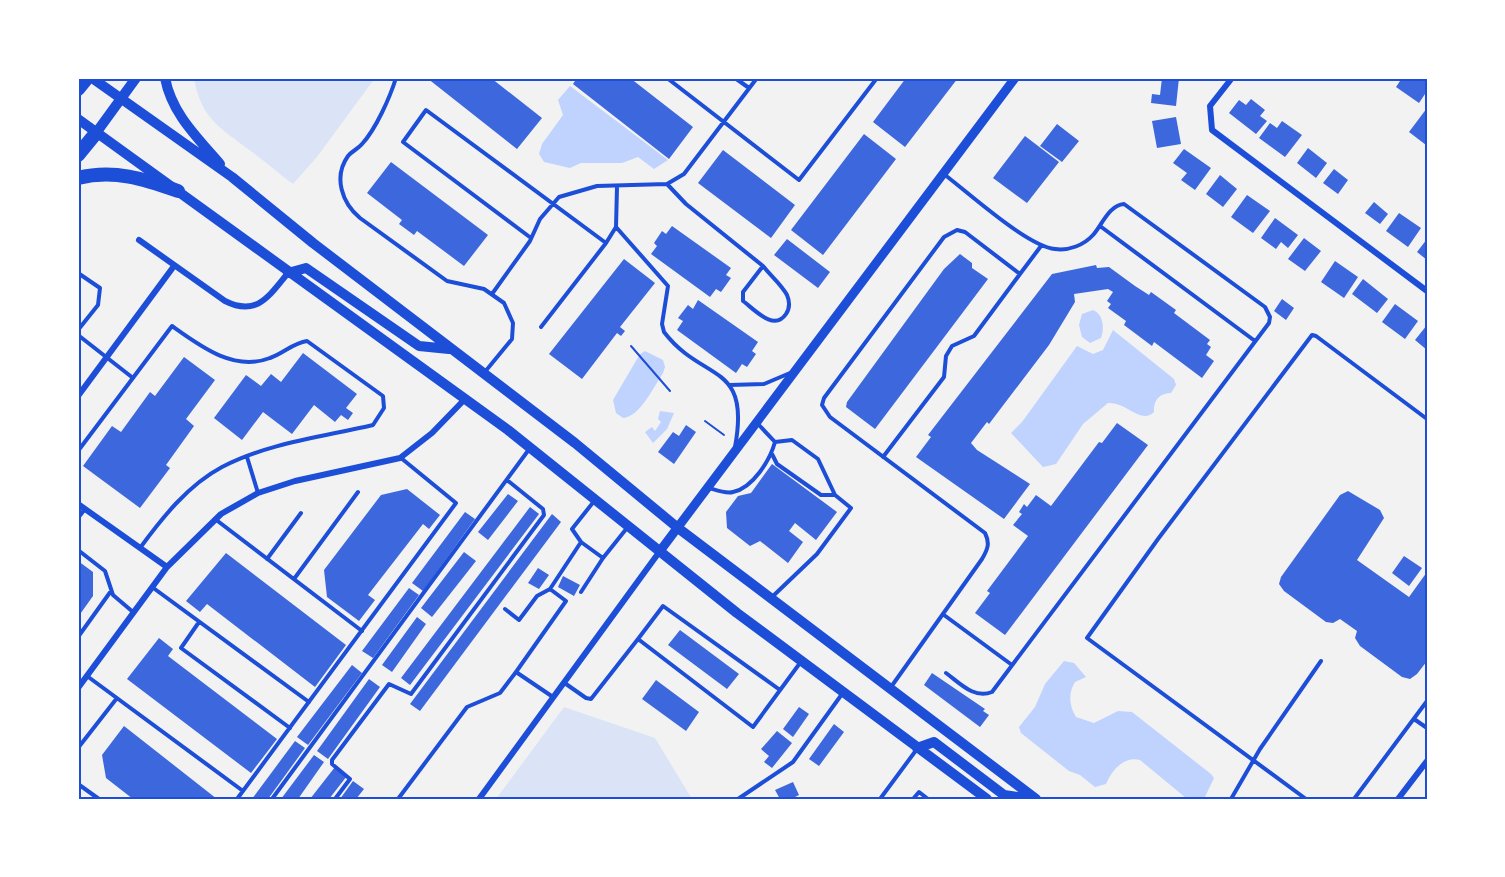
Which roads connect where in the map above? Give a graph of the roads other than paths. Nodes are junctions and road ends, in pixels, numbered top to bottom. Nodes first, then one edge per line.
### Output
1 (87, 78) edge
2 (92, 78) edge
3 (136, 78) edge
4 (165, 78) edge
5 (396, 78) edge
6 (667, 78) edge
7 (735, 78) edge
8 (757, 78) edge
9 (877, 78) edge
10 (1015, 78) edge
11 (1232, 78) edge
12 (749, 88) junction
13 (78, 89) edge
14 (120, 99) junction
15 (78, 119) edge
16 (724, 122) junction
17 (96, 133) junction
18 (78, 155) edge
19 (944, 175) junction
20 (232, 177) junction
21 (78, 178) edge
22 (667, 184) junction
23 (617, 187) junction
24 (178, 191) junction
25 (553, 204) junction
26 (1100, 226) junction
27 (616, 227) junction
28 (531, 238) junction
29 (139, 240) dead end
30 (606, 243) junction
31 (1041, 246) junction
32 (174, 266) junction
33 (763, 266) junction
34 (78, 273) edge
35 (288, 273) junction
36 (1020, 273) junction
37 (1427, 291) edge
38 (492, 294) junction
39 (541, 327) dead end
40 (78, 333) edge
41 (1256, 341) junction
42 (450, 349) junction
43 (107, 357) junction
44 (799, 369) junction
45 (483, 374) junction
46 (132, 378) junction
47 (730, 385) junction
48 (78, 396) edge
49 (465, 399) junction
50 (1427, 419) edge
51 (758, 423) junction
52 (776, 442) junction
53 (531, 447) junction
54 (78, 451) edge
55 (772, 454) junction
56 (247, 456) junction
57 (733, 456) junction
58 (884, 457) junction
59 (400, 458) junction
60 (507, 480) junction
61 (709, 488) junction
62 (358, 492) dead end
63 (258, 493) junction
64 (835, 495) junction
65 (596, 499) junction
66 (78, 504) edge
67 (84, 509) junction
68 (301, 513) dead end
69 (78, 518) edge
70 (215, 519) junction
71 (629, 526) junction
72 (678, 528) junction
73 (581, 542) junction
74 (140, 548) junction
75 (78, 550) edge
76 (660, 551) junction
77 (603, 558) junction
78 (267, 559) junction
79 (167, 567) junction
80 (294, 579) junction
81 (152, 587) junction
82 (550, 589) junction
83 (111, 591) junction
84 (580, 592) dead end
85 (769, 599) junction
86 (505, 609) dead end
87 (134, 612) junction
88 (944, 615) junction
89 (199, 622) junction
90 (362, 631) junction
91 (78, 637) edge
92 (638, 639) junction
93 (1321, 662) dead end
94 (801, 663) junction
95 (1012, 665) junction
96 (516, 672) junction
97 (946, 674) dead end
98 (87, 676) junction
99 (566, 684) junction
100 (78, 688) edge
101 (889, 689) junction
102 (780, 690) junction
103 (843, 693) junction
104 (117, 698) junction
105 (555, 699) junction
106 (1427, 701) edge
107 (309, 702) junction
108 (1414, 719) junction
109 (290, 728) junction
110 (1427, 728) edge
111 (78, 747) edge
112 (917, 748) junction
113 (1253, 760) junction
114 (1427, 760) edge
115 (78, 784) edge
116 (243, 791) junction
117 (99, 799) edge
118 (237, 799) edge
119 (272, 799) edge
120 (335, 799) edge
121 (398, 799) edge
122 (479, 799) edge
123 (738, 799) edge
124 (880, 799) edge
125 (913, 799) edge
126 (928, 799) edge
127 (986, 799) edge
128 (1031, 799) edge
129 (1036, 799) edge
130 (1231, 799) edge
131 (1306, 799) edge
132 (1354, 799) edge
133 (1398, 799) edge

1 - 13 highway
2 - 14 main road
3 - 14 main road
4 - 20 main road
5 - 38 lane
6 - 16 lane
7 - 12 lane
8 - 12 lane
9 - 16 lane
10 - 19 street
11 - 37 street
12 - 16 lane
14 - 17 main road
14 - 20 main road
15 - 17 main road
16 - 22 lane
17 - 18 highway
17 - 24 main road
19 - 31 lane
19 - 44 street
20 - 42 main road
21 - 24 highway
22 - 23 lane
22 - 33 lane
23 - 25 lane
23 - 27 lane
24 - 35 main road
25 - 28 lane
25 - 28 lane
25 - 30 lane
26 - 31 lane
26 - 41 lane
26 - 41 lane
27 - 30 lane
27 - 47 lane
28 - 38 lane
29 - 32 street
30 - 39 lane
31 - 36 lane
32 - 35 street
32 - 43 street
33 - 33 lane
34 - 40 lane
35 - 42 main road
35 - 49 main road
36 - 58 lane
36 - 58 lane
38 - 45 lane
40 - 43 lane
41 - 95 lane
42 - 45 main road
43 - 46 lane
43 - 48 street
44 - 47 lane
44 - 51 street
45 - 72 main road
46 - 54 lane
46 - 56 lane
47 - 57 lane
49 - 53 main road
49 - 59 street
50 - 113 lane
51 - 52 lane
51 - 57 street
52 - 55 lane
52 - 64 lane
53 - 60 lane
53 - 65 main road
55 - 61 lane
55 - 64 lane
56 - 63 lane
56 - 74 lane
57 - 61 street
58 - 88 lane
59 - 63 street
59 - 90 lane
60 - 119 lane
60 - 120 lane
61 - 72 street
62 - 80 lane
63 - 70 street
64 - 85 lane
65 - 71 main road
65 - 73 lane
66 - 67 street
67 - 69 lane
67 - 74 street
68 - 78 lane
70 - 78 lane
70 - 79 street
71 - 76 main road
71 - 77 lane
72 - 76 street
72 - 85 main road
73 - 77 lane
73 - 82 lane
74 - 79 street
75 - 83 lane
76 - 94 main road
76 - 99 street
77 - 84 lane
78 - 80 lane
79 - 81 street
80 - 90 lane
81 - 87 street
81 - 89 lane
82 - 86 lane
82 - 96 lane
83 - 87 lane
83 - 91 lane
85 - 101 main road
87 - 98 street
88 - 95 lane
88 - 101 lane
89 - 107 lane
89 - 109 lane
90 - 107 lane
92 - 99 lane
92 - 102 lane
92 - 102 lane
93 - 113 lane
94 - 102 lane
94 - 103 main road
95 - 97 lane
96 - 105 lane
96 - 121 lane
98 - 100 street
98 - 104 lane
99 - 105 street
101 - 129 main road
103 - 112 main road
103 - 123 lane
104 - 111 lane
104 - 116 lane
105 - 122 street
106 - 108 lane
107 - 109 lane
108 - 110 lane
108 - 132 lane
109 - 116 lane
112 - 124 lane
112 - 127 main road
112 - 128 main road
113 - 130 lane
113 - 131 lane
114 - 133 street
115 - 117 lane
116 - 118 lane
125 - 126 lane

